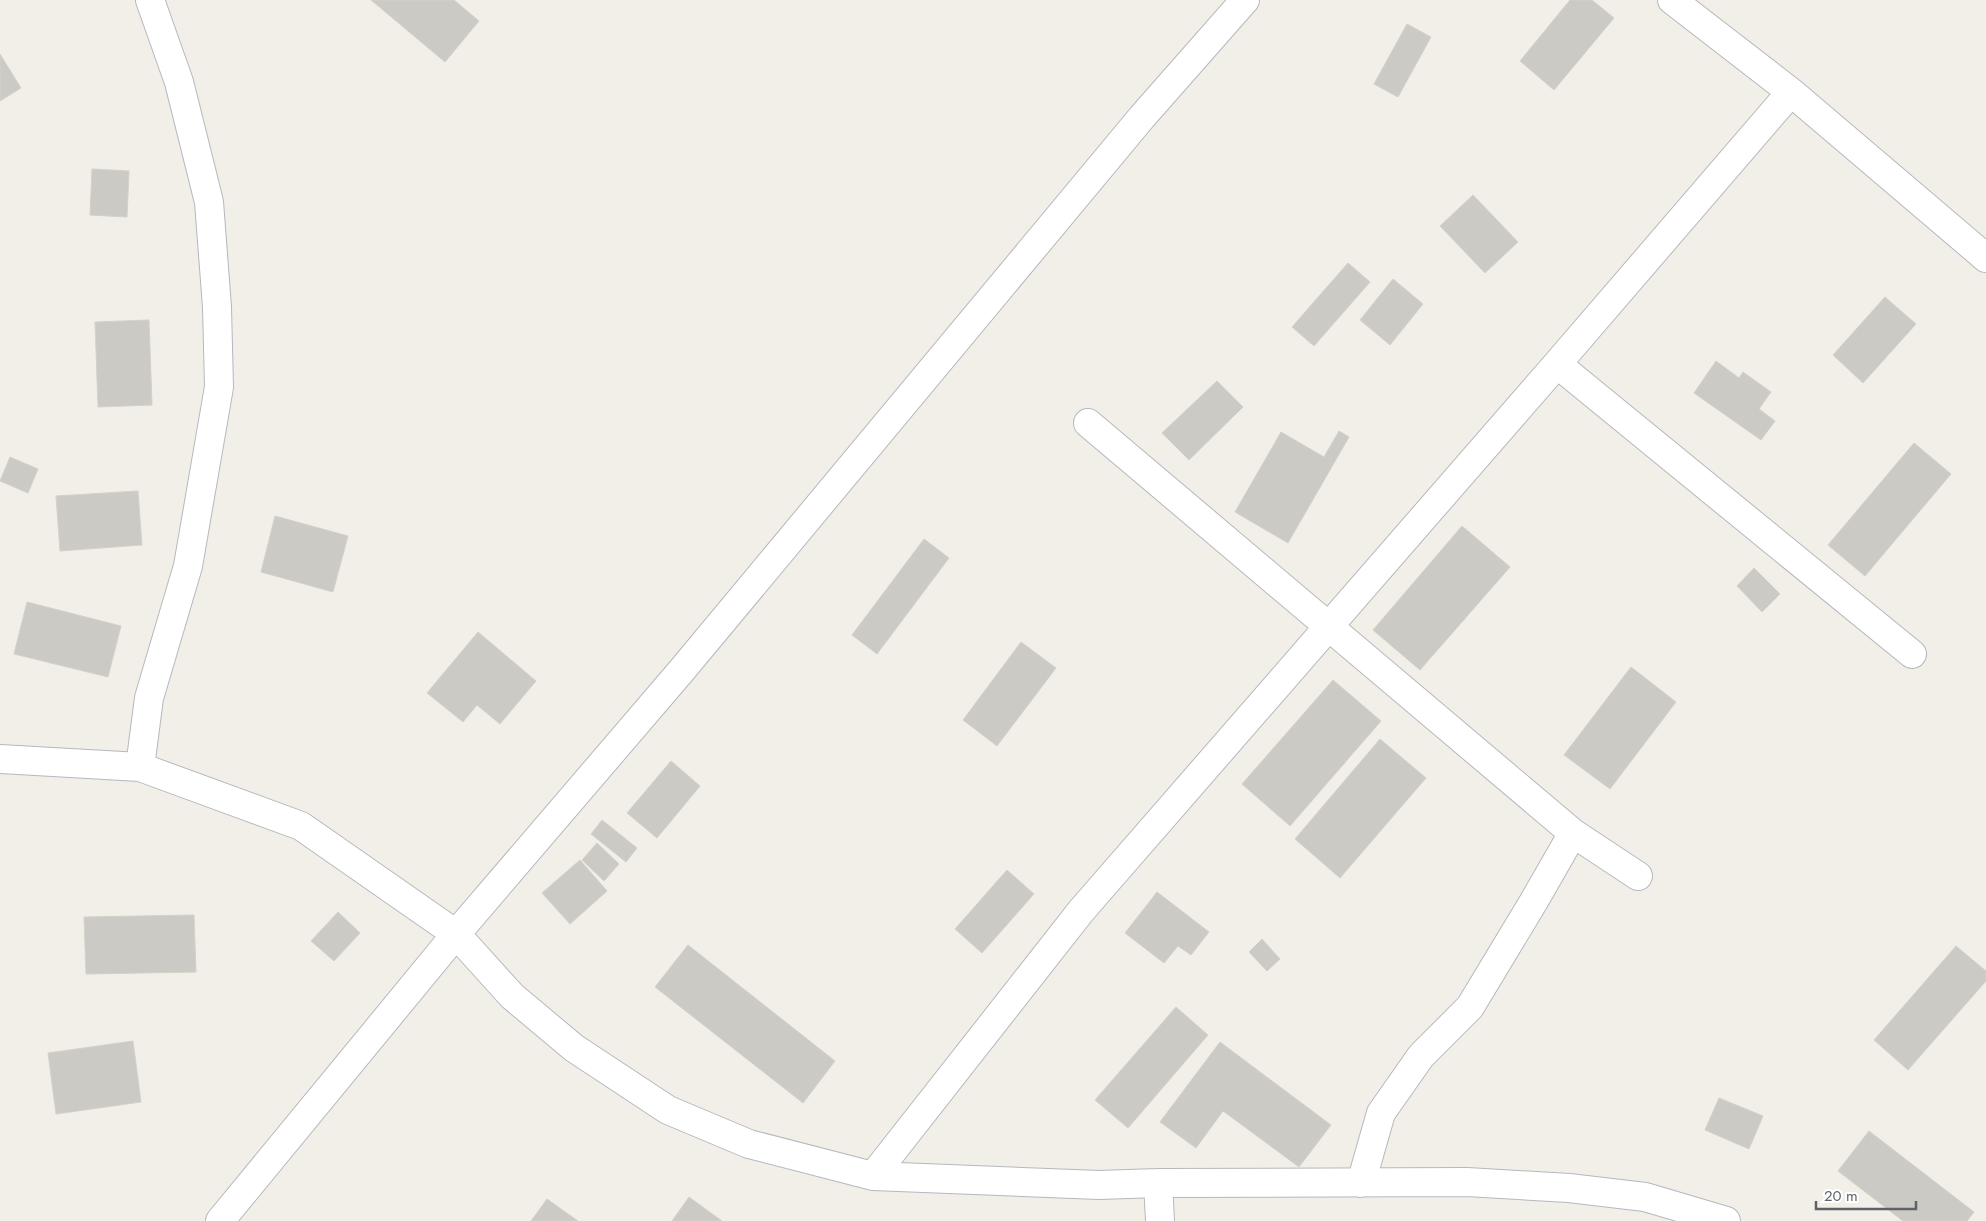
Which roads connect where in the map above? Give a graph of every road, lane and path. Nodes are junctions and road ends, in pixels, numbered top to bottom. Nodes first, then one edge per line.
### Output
1 (150, 0) edge
2 (1245, 0) edge
3 (1672, 0) edge
4 (1791, 92) junction
5 (1986, 258) edge
6 (1557, 364) junction
7 (1088, 423) dead end
8 (1329, 626) junction
9 (1912, 654) dead end
10 (0, 759) edge
11 (140, 767) junction
12 (1573, 833) junction
13 (1638, 876) dead end
14 (456, 934) junction
15 (873, 1176) junction
16 (1158, 1183) junction
17 (1361, 1183) junction
18 (1674, 1214) edge
19 (220, 1221) edge
20 (1160, 1221) edge
21 (1726, 1221) edge

1 - 11 street
2 - 14 street
3 - 4 street
4 - 5 street
4 - 6 street
6 - 8 street
6 - 9 street
7 - 8 street
8 - 12 street
8 - 15 street
10 - 11 street
11 - 14 street
12 - 13 street
12 - 17 street
14 - 15 street
14 - 19 street
15 - 16 street
16 - 17 street
16 - 20 street
17 - 18 street
18 - 21 street

